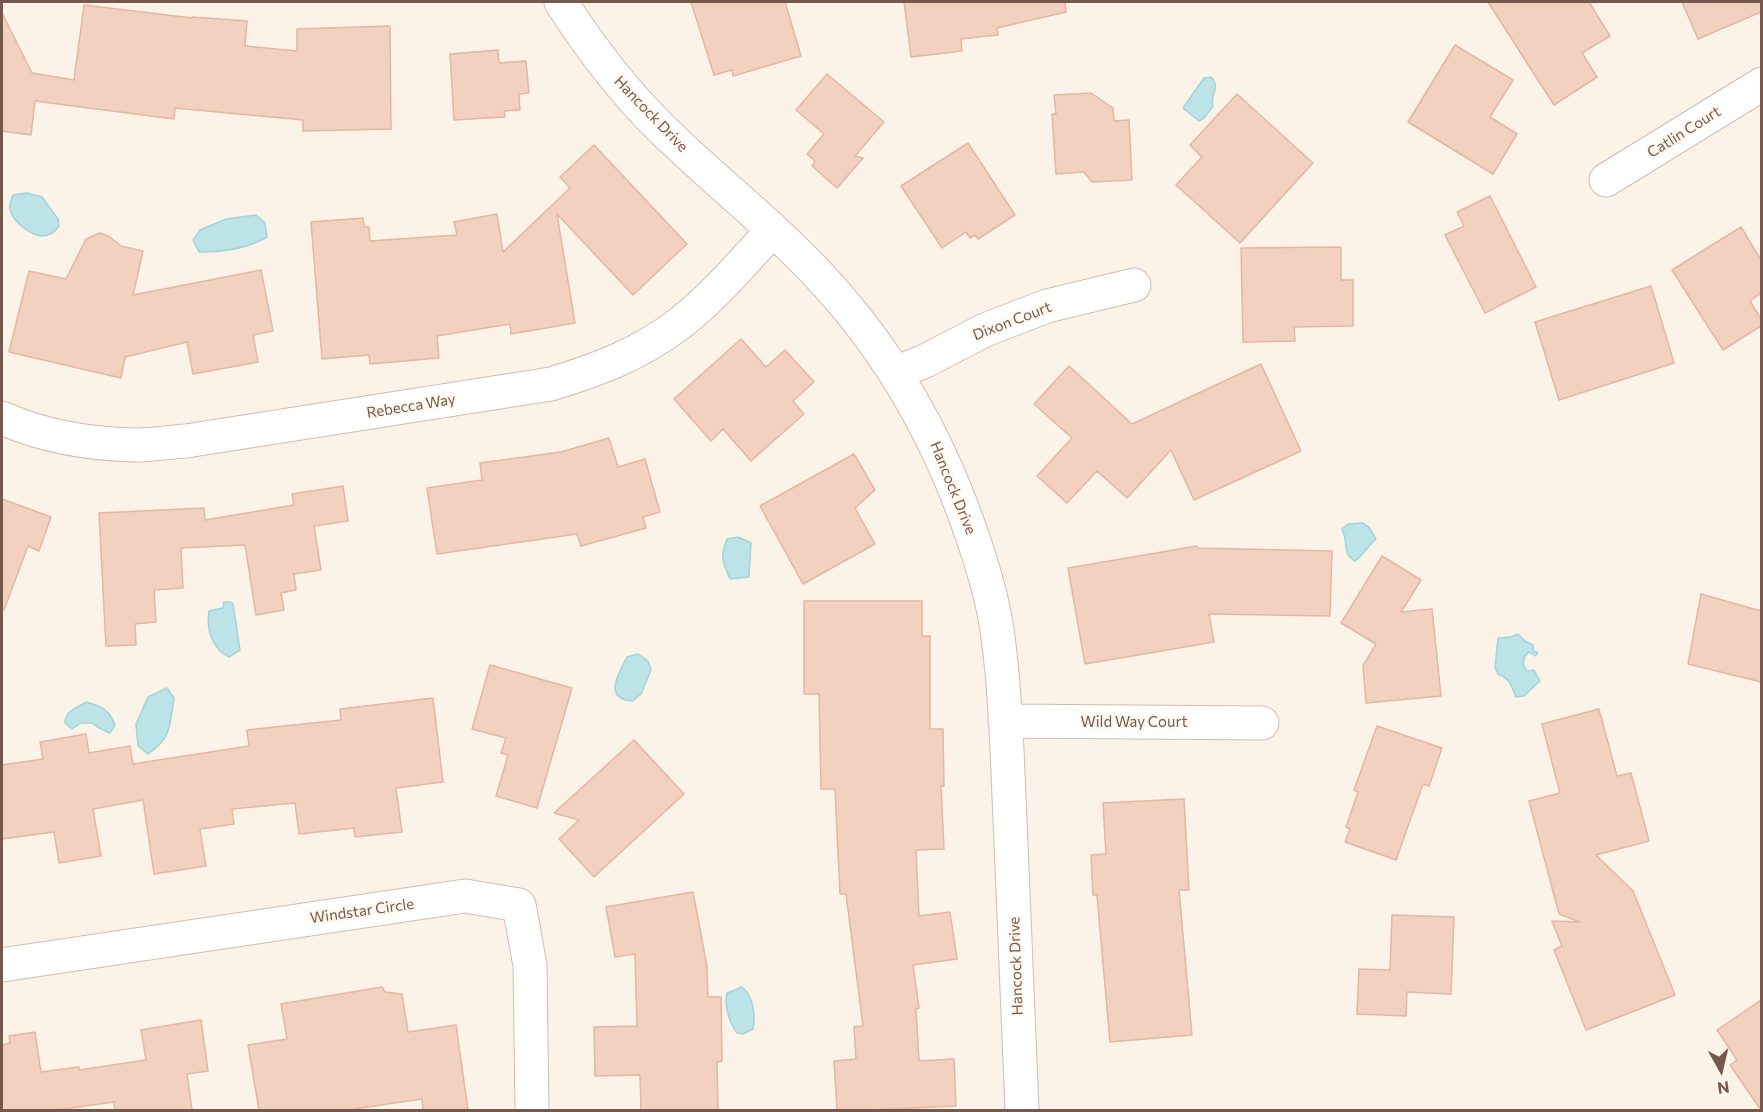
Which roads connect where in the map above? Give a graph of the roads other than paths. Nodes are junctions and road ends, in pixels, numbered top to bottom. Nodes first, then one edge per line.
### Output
1 (561, 2) edge
2 (1761, 84) edge
3 (1606, 180) dead end
4 (773, 230) junction
5 (1134, 285) dead end
6 (895, 373) junction
7 (2, 418) edge
8 (1005, 721) junction
9 (1262, 723) dead end
10 (2, 965) edge
11 (532, 1110) edge
12 (1022, 1110) edge

1 - 4 street, Hancock Drive
2 - 3 street, Catlin Court
4 - 6 street, Hancock Drive
4 - 7 street, Rebecca Way
5 - 6 street, Dixon Court
6 - 8 street, Hancock Drive
8 - 9 street, Wild Way Court
8 - 12 street, Hancock Drive
10 - 11 street, Windstar Circle

